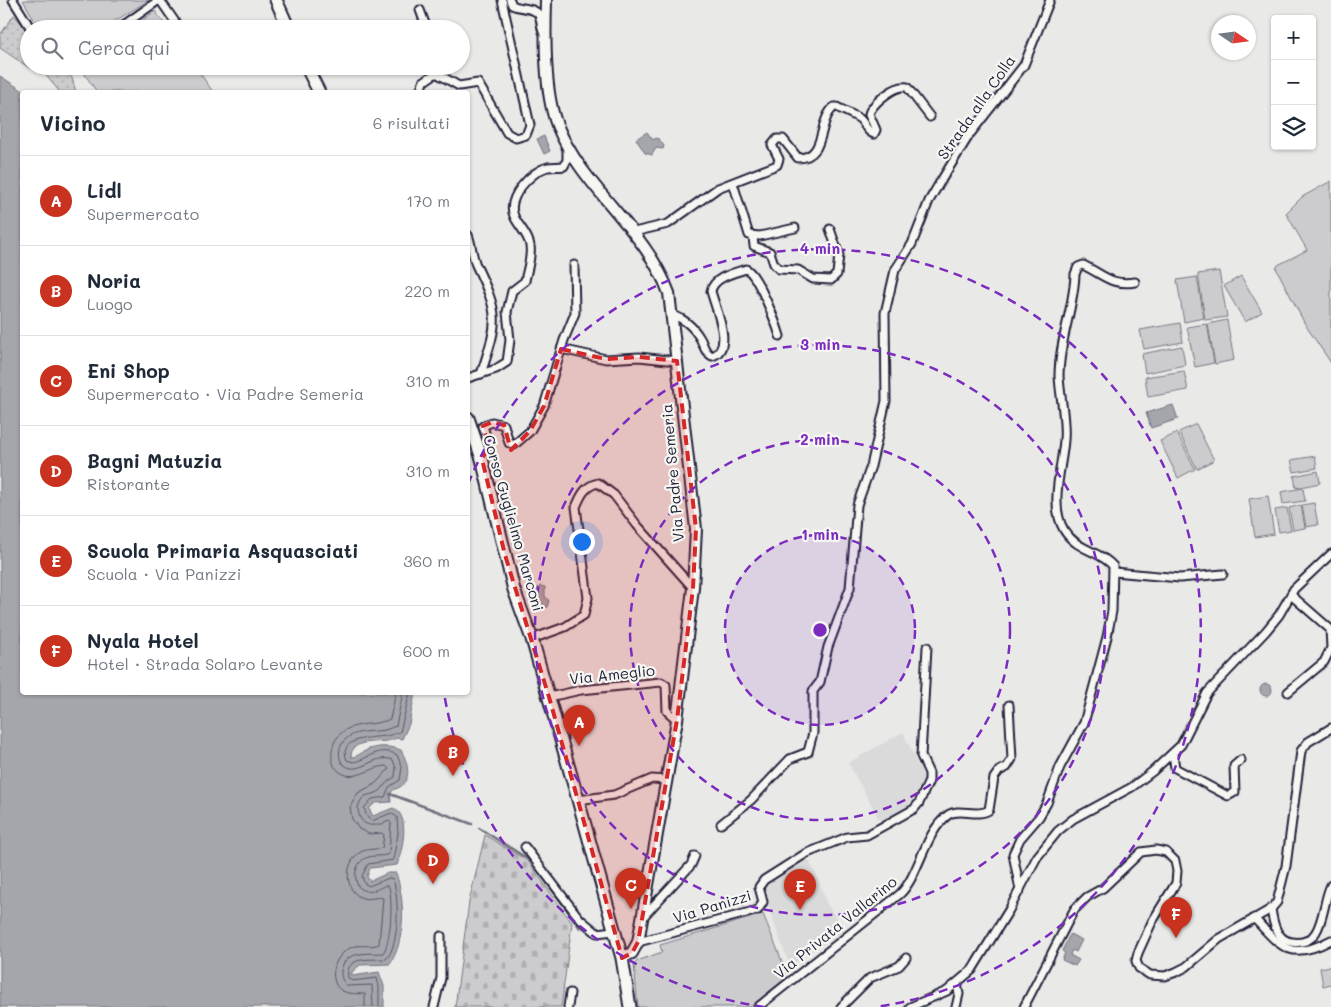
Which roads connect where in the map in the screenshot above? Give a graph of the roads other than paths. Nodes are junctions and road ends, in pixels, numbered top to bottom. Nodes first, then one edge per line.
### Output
1 (13, 0) edge
2 (159, 0) edge
3 (276, 0) edge
4 (502, 0) edge
5 (510, 0) edge
6 (546, 0) edge
7 (1050, 0) edge
8 (420, 10) dead end
9 (25, 20) edge
10 (131, 20) edge
11 (173, 20) edge
12 (285, 20) edge
13 (424, 20) edge
14 (545, 35) junction
15 (310, 75) edge
16 (431, 75) edge
17 (444, 75) edge
18 (317, 90) edge
19 (421, 90) edge
20 (930, 117) dead end
21 (567, 144) junction
22 (733, 183) junction
23 (795, 228) dead end
24 (830, 229) dead end
25 (634, 232) junction
26 (753, 237) junction
27 (470, 242) edge
28 (574, 265) dead end
29 (1135, 282) dead end
30 (672, 315) junction
31 (780, 336) dead end
32 (561, 349) junction
33 (677, 362) junction
34 (481, 374) junction
35 (470, 377) edge
36 (470, 424) edge
37 (482, 459) junction
38 (1331, 554) edge
39 (1114, 572) junction
40 (1223, 574) dead end
41 (693, 588) junction
42 (1291, 595) junction
43 (532, 639) junction
44 (927, 648) dead end
45 (1288, 692) dead end
46 (549, 697) junction
47 (1009, 705) dead end
48 (677, 720) junction
49 (1331, 728) edge
50 (1173, 754) junction
51 (1240, 760) dead end
52 (666, 780) junction
53 (578, 800) junction
54 (721, 824) dead end
55 (525, 847) dead end
56 (695, 856) dead end
57 (1331, 886) edge
58 (1020, 890) junction
59 (1271, 908) junction
60 (642, 918) junction
61 (1254, 918) junction
62 (613, 931) junction
63 (441, 936) dead end
64 (1331, 940) edge
65 (638, 942) junction
66 (622, 958) junction
67 (906, 958) dead end
68 (957, 984) junction
69 (570, 993) dead end
70 (434, 1007) edge
71 (568, 1007) edge
72 (630, 1007) edge
73 (758, 1007) edge
74 (842, 1007) edge
75 (910, 1007) edge
76 (956, 1007) edge
77 (1024, 1007) edge

1 - 9 street
2 - 10 street
2 - 11 street
3 - 12 main road
4 - 17 street
5 - 14 street
6 - 14 main road, Via Padre Semeria
7 - 54 street, Strada alla Colla
8 - 13 street
14 - 21 main road, Via Padre Semeria
15 - 18 main road
16 - 19 street
20 - 22 street
21 - 25 main road, Via Padre Semeria
21 - 34 street
22 - 25 street
22 - 26 street
23 - 26 street
24 - 26 street
25 - 30 main road, Via Padre Semeria
27 - 34 street
28 - 32 street
29 - 39 street
30 - 31 street
30 - 33 main road, Via Padre Semeria
32 - 33 street
32 - 37 street
33 - 41 main road, Via Padre Semeria
34 - 35 street
36 - 37 main road, Corso Guglielmo Marconi
37 - 43 main road, Corso Guglielmo Marconi
38 - 42 street
39 - 40 street
39 - 58 street
41 - 43 street
41 - 48 main road, Via Padre Semeria
42 - 45 street
42 - 50 street
43 - 46 main road, Corso Guglielmo Marconi
44 - 65 street, Via Panizzi
46 - 48 street, Via Ameglio
46 - 53 main road
47 - 73 street, Via Privata Vallarino
48 - 52 main road, Via Padre Semeria
49 - 59 street
50 - 51 street
50 - 58 street
52 - 53 street
52 - 60 main road, Via Padre Semeria
53 - 62 main road
55 - 62 street
56 - 60 street
57 - 59 street
58 - 68 street
59 - 61 street
60 - 65 main road, Via Padre Semeria
61 - 64 street
61 - 77 street
62 - 66 main road
63 - 70 street
65 - 66 main road
66 - 72 main road
67 - 74 street
68 - 75 street
68 - 76 street
69 - 71 street

